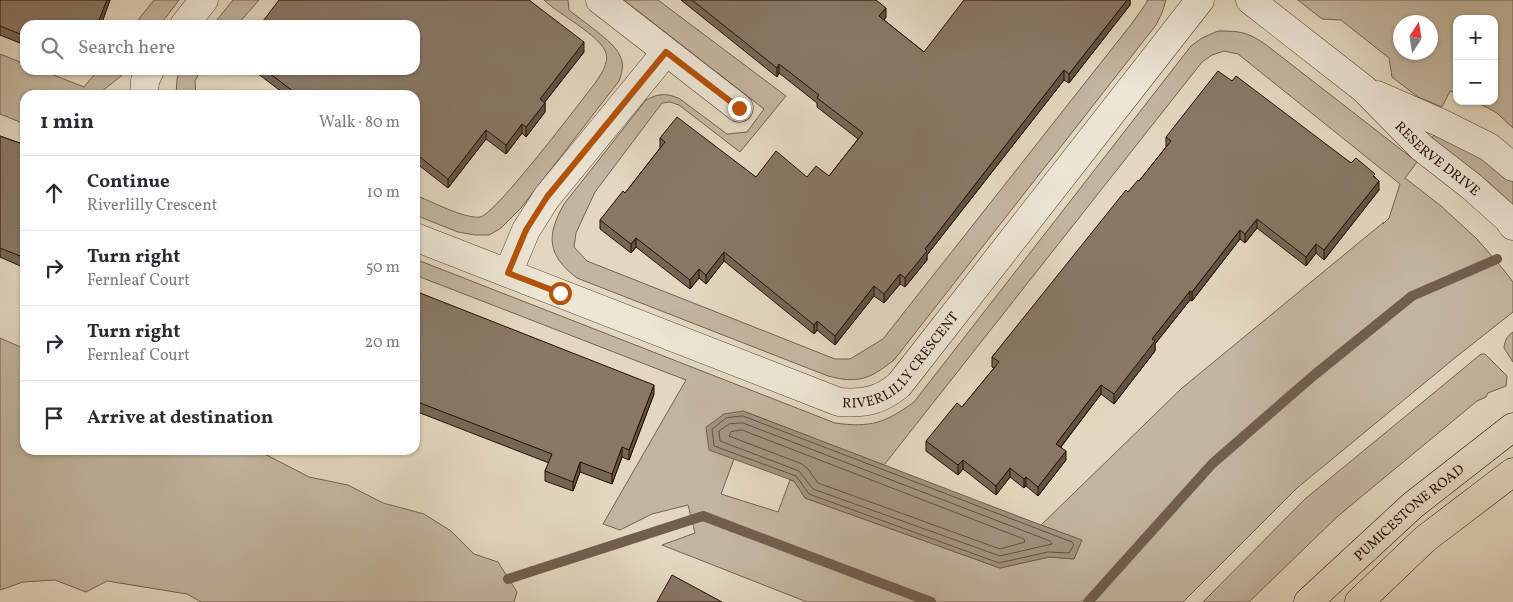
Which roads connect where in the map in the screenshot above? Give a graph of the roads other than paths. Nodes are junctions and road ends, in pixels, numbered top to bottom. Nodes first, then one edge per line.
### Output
1 (204, 0) edge
2 (600, 0) edge
3 (1200, 0) edge
4 (1250, 0) edge
5 (188, 20) edge
6 (666, 52) junction
7 (148, 75) edge
8 (1364, 89) junction
9 (144, 90) edge
10 (739, 108) dead end
11 (1513, 167) edge
12 (1513, 226) edge
13 (420, 239) edge
14 (508, 273) junction
15 (1513, 427) edge
16 (1513, 472) edge
17 (1308, 602) edge
18 (1358, 602) edge

1 - 5 street
2 - 6 street
3 - 14 street, RIVERLILLY CRESCENT
4 - 8 street, RESERVE DRIVE
6 - 10 street
6 - 14 street
7 - 9 street
8 - 11 street, RESERVE DRIVE
8 - 12 street, RESERVE DRIVE
13 - 14 street, RIVERLILLY CRESCENT
15 - 17 main road, PUMICESTONE ROAD
16 - 18 main road

